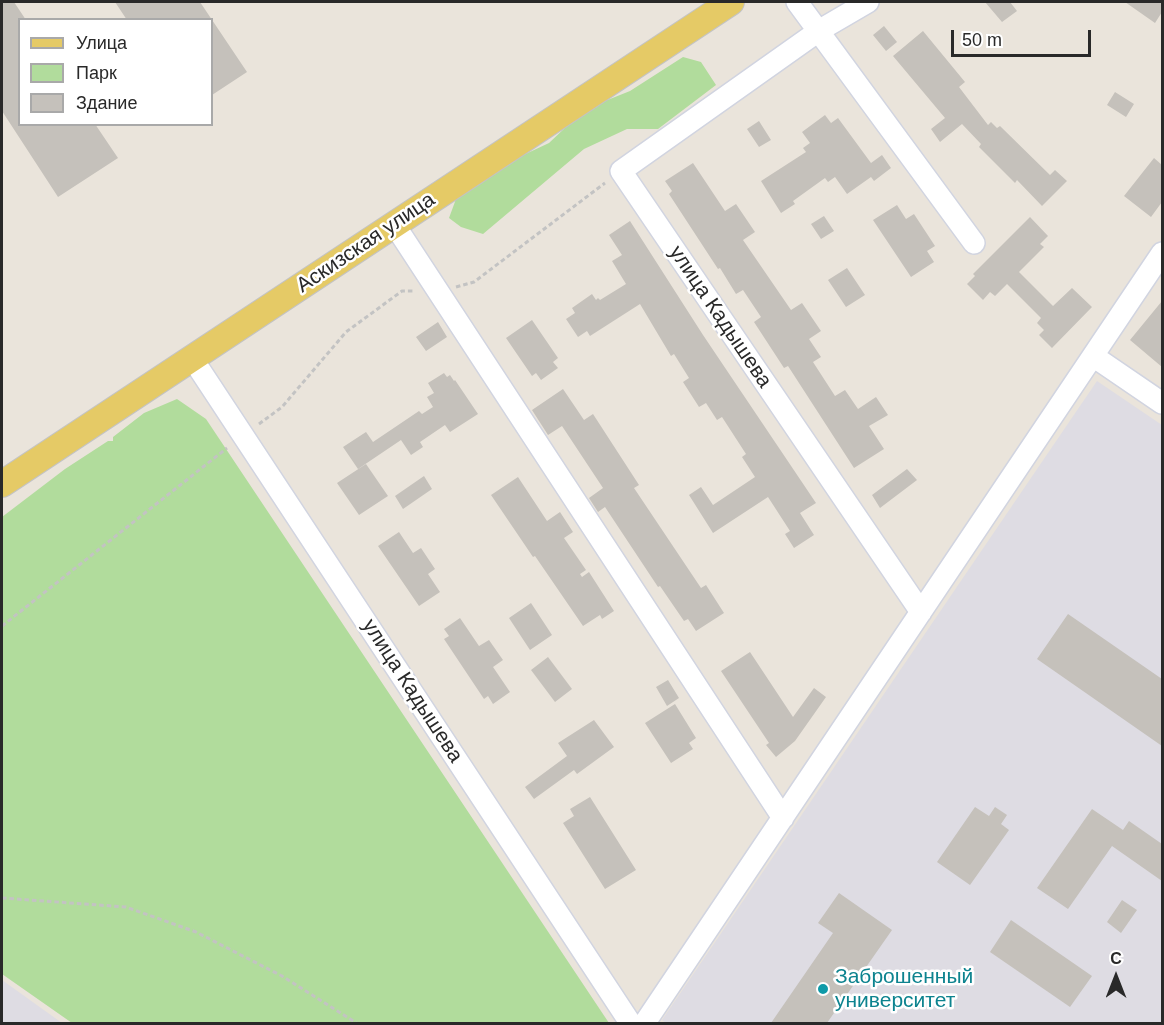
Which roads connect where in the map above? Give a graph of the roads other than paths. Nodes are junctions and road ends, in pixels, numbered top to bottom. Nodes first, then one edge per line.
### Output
1 (731, 2) edge
2 (797, 2) edge
3 (868, 2) edge
4 (820, 30) junction
5 (394, 224) junction
6 (974, 243) dead end
7 (1162, 253) edge
8 (1094, 356) junction
9 (192, 358) junction
10 (1162, 403) edge
11 (2, 484) edge
12 (921, 612) junction
13 (783, 818) junction
14 (631, 1023) edge
15 (644, 1023) edge

1 - 5 main road, Аскизская улица
2 - 4 street
3 - 4 street
4 - 6 street
4 - 12 street, улица Кадышева
5 - 9 main road, Аскизская улица
5 - 13 street
7 - 8 street
8 - 10 street
8 - 12 street
9 - 11 main road, Аскизская улица
9 - 14 street, улица Кадышева
12 - 13 street
13 - 15 street

